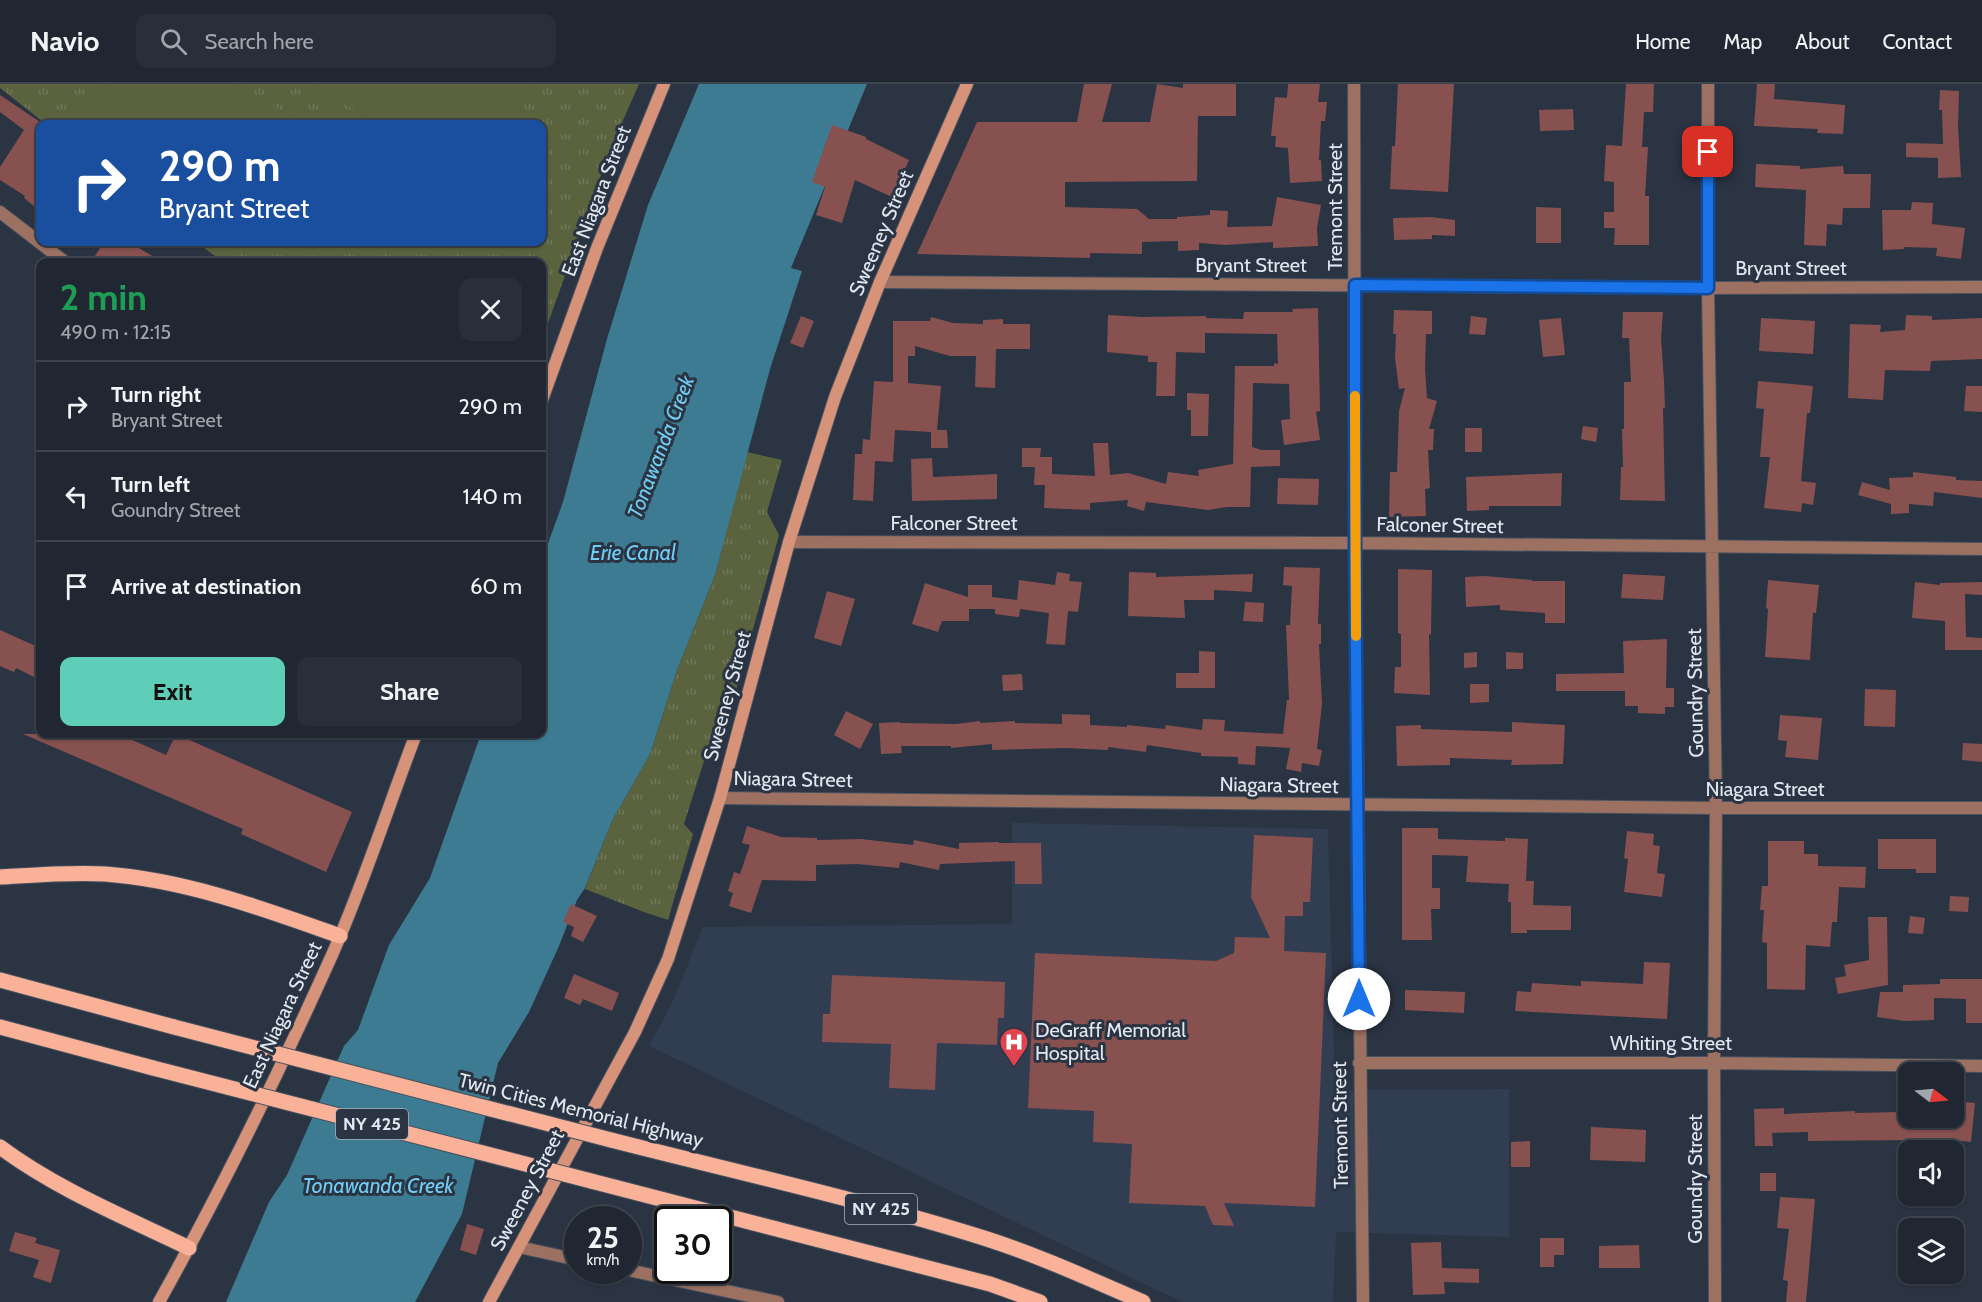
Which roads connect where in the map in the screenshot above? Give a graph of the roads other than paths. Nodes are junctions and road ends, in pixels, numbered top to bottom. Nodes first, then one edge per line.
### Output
1 (664, 84) edge
2 (967, 84) edge
3 (1354, 84) edge
4 (1708, 84) edge
5 (0, 212) edge
6 (36, 240) edge
7 (44, 246) edge
8 (60, 258) edge
9 (880, 282) junction
10 (1355, 285) junction
11 (1982, 287) edge
12 (1708, 288) junction
13 (546, 389) edge
14 (789, 542) junction
15 (1355, 543) junction
16 (1713, 548) junction
17 (1982, 549) edge
18 (415, 738) edge
19 (720, 798) junction
20 (1358, 805) junction
21 (1716, 808) junction
22 (1982, 808) edge
23 (0, 877) edge
24 (340, 936) junction
25 (0, 980) edge
26 (0, 1027) edge
27 (1359, 1063) junction
28 (1714, 1063) junction
29 (1982, 1066) edge
30 (0, 1147) edge
31 (519, 1247) junction
32 (189, 1248) junction
33 (564, 1257) edge
34 (642, 1273) edge
35 (159, 1302) edge
36 (489, 1302) edge
37 (778, 1302) edge
38 (1040, 1302) edge
39 (1143, 1302) edge
40 (1363, 1302) edge
41 (1715, 1302) edge

1 - 13 street, East Niagara Street
2 - 9 street, Sweeney Street
3 - 10 street, Tremont Street
4 - 12 street, Goundry Street
5 - 6 street
7 - 8 street
9 - 10 street, Bryant Street
9 - 14 street, Sweeney Street
10 - 12 street, Bryant Street
10 - 15 street, Tremont Street
11 - 12 street, Bryant Street
12 - 16 street, Goundry Street
14 - 15 street, Falconer Street
14 - 19 street, Sweeney Street
15 - 16 street, Falconer Street
15 - 20 street, Tremont Street
16 - 17 street, Falconer Street
16 - 21 street, Goundry Street
18 - 24 street, East Niagara Street
19 - 20 street, Niagara Street
19 - 31 street, Sweeney Street
20 - 21 street, Niagara Street
20 - 27 street, Tremont Street
21 - 22 street, Niagara Street
21 - 28 street, Goundry Street
23 - 24 main road
24 - 32 street, East Niagara Street
25 - 39 main road, Twin Cities Memorial Highway / NY 425, bridge
26 - 38 main road, NY 425, bridge
27 - 28 street, Whiting Street
27 - 40 street, Tremont Street
28 - 29 street, Whiting Street
28 - 41 street, Goundry Street
30 - 32 main road
31 - 33 street
31 - 36 street, Sweeney Street
32 - 35 street, East Niagara Street
34 - 37 street

